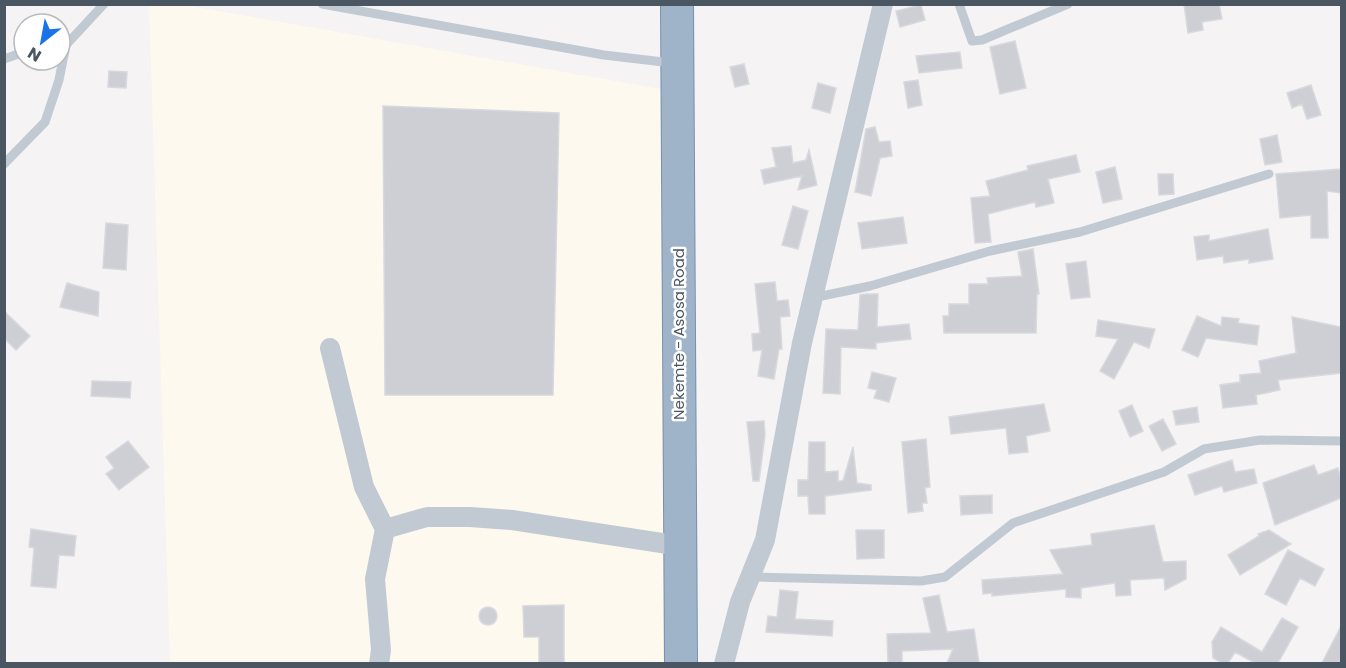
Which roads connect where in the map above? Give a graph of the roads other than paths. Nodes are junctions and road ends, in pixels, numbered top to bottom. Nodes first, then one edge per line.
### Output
1 (104, 4) edge
2 (322, 4) edge
3 (677, 4) edge
4 (883, 4) edge
5 (959, 4) edge
6 (1068, 4) edge
7 (72, 36) edge
8 (678, 63) junction
9 (60, 72) edge
10 (4, 164) edge
11 (1269, 174) dead end
12 (812, 298) junction
13 (330, 348) dead end
14 (1341, 441) edge
15 (385, 529) junction
16 (681, 546) junction
17 (749, 577) junction
18 (379, 663) edge
19 (681, 663) edge
20 (724, 663) edge

1 - 7 lane
2 - 8 lane
3 - 8 highway, Nekemte - Asosa Road
4 - 12 street
5 - 6 lane
8 - 16 highway, Nekemte - Asosa Road
9 - 10 lane
11 - 12 lane
12 - 17 street
13 - 15 street
14 - 17 lane
15 - 16 street
15 - 18 street
16 - 19 highway, Nekemte - Asosa Road
17 - 20 street

